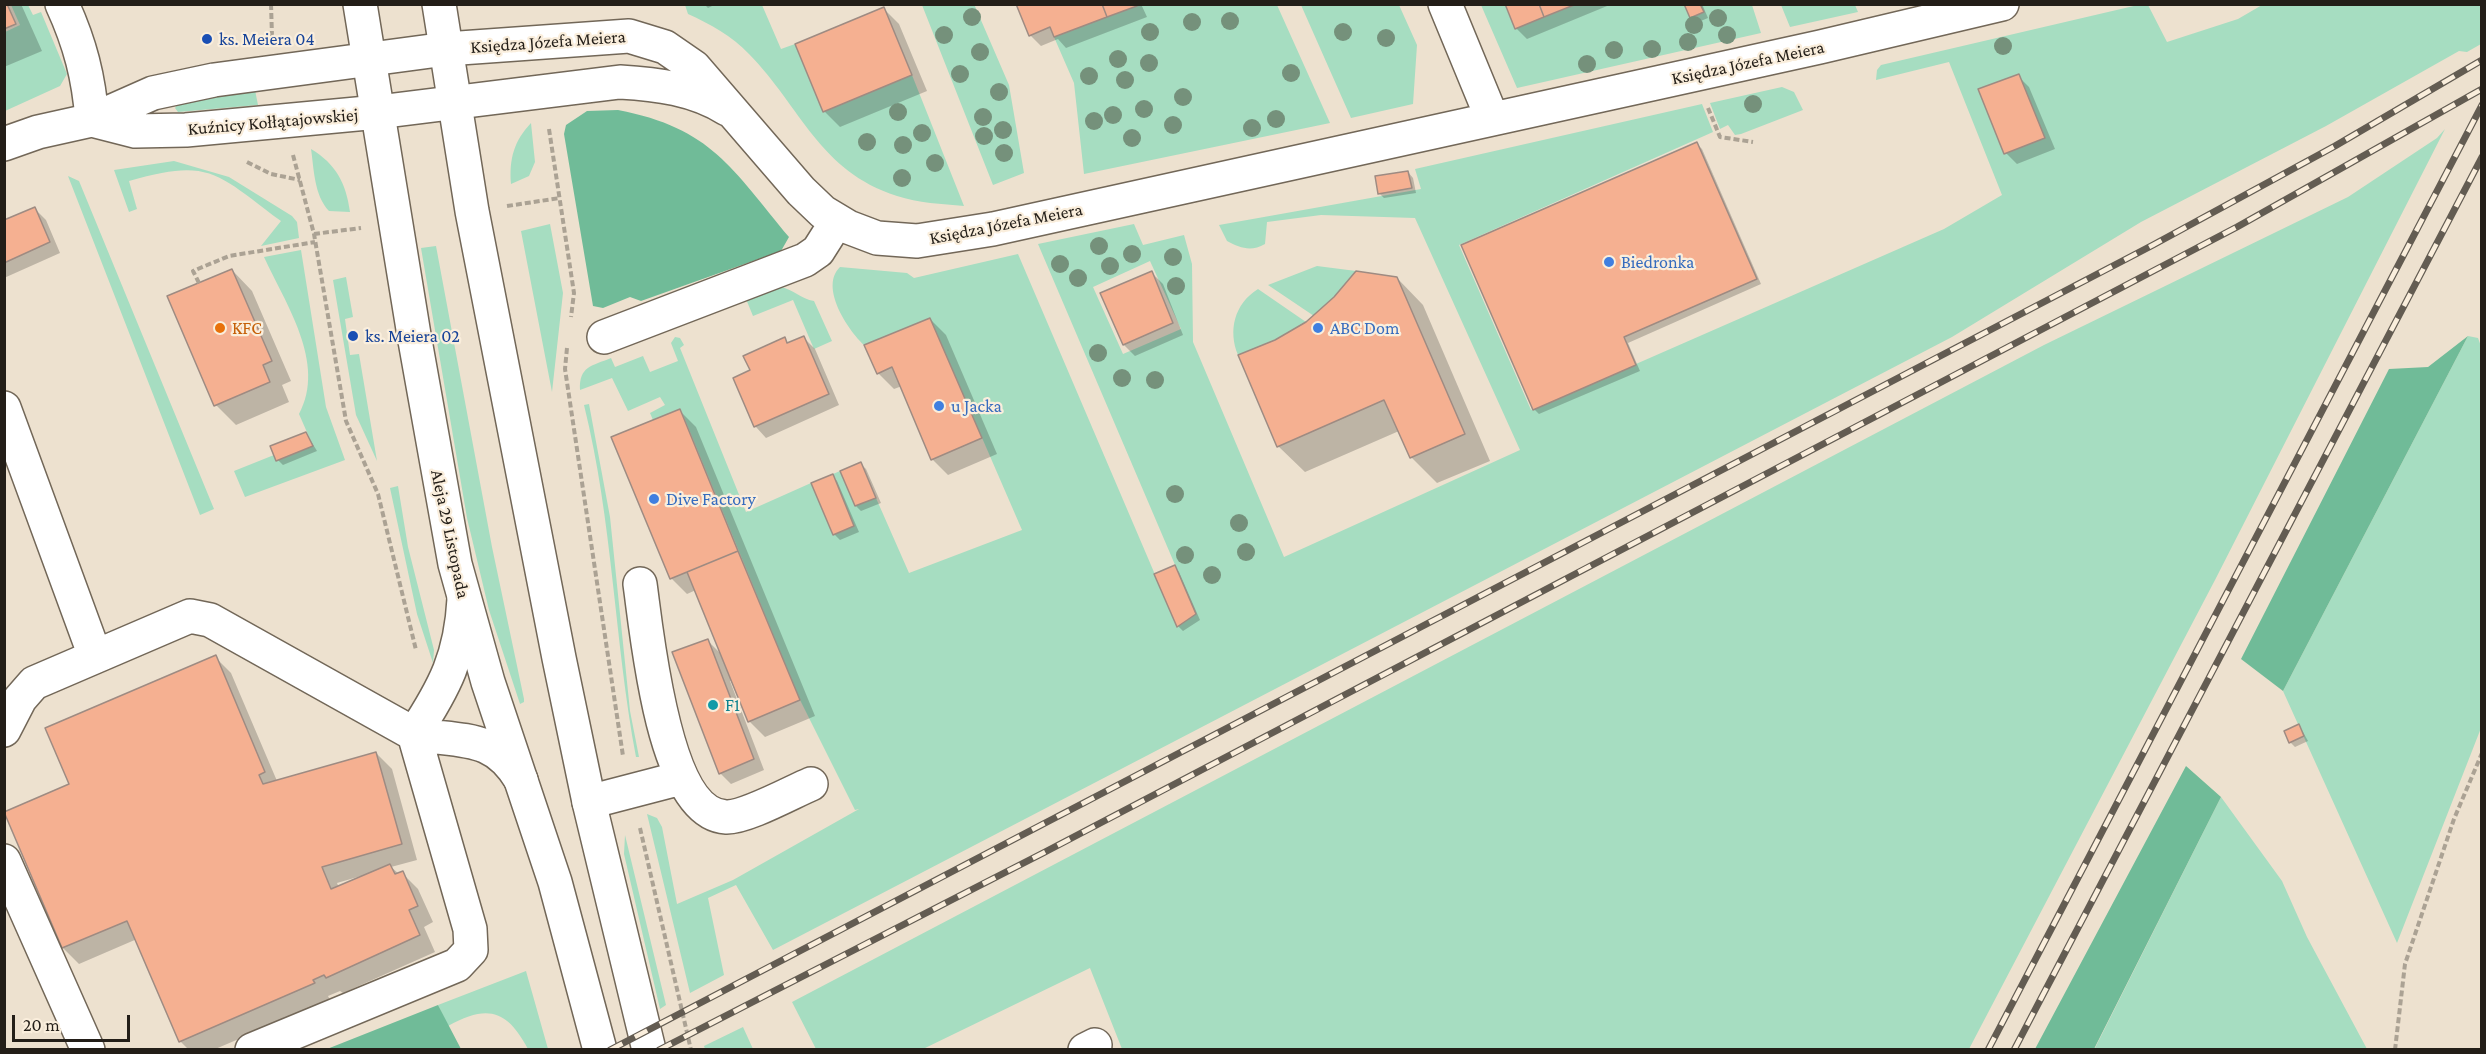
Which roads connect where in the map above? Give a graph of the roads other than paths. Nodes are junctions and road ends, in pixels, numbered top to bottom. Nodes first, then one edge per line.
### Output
1 (62, 4) edge
2 (360, 4) edge
3 (439, 4) edge
4 (1445, 4) edge
5 (2002, 4) edge
6 (447, 49) junction
7 (369, 58) junction
8 (454, 102) junction
9 (378, 111) junction
10 (738, 118) junction
11 (1492, 118) junction
12 (92, 120) junction
13 (4, 144) edge
14 (837, 221) junction
15 (604, 337) dead end
16 (4, 408) edge
17 (640, 584) dead end
18 (464, 599) junction
19 (95, 656) junction
20 (4, 730) edge
21 (414, 734) junction
22 (681, 778) junction
23 (522, 781) junction
24 (811, 784) dead end
25 (589, 802) junction
26 (4, 861) edge
27 (88, 1050) edge
28 (252, 1050) edge
29 (600, 1050) edge
30 (649, 1050) edge

1 - 12 street
2 - 7 street, Aleja 29 Listopada
3 - 6 street
4 - 11 street
5 - 11 street, Księdza Józefa Meiera
6 - 7 street, Kuźnicy Kołłątajowskiej
6 - 8 street
6 - 10 street, Księdza Józefa Meiera
7 - 9 street, Aleja 29 Listopada
7 - 12 street, Kuźnicy Kołłątajowskiej
8 - 9 street, Kuźnicy Kołłątajowskiej
8 - 10 street, Kuźnicy Kołłątajowskiej
8 - 25 street
9 - 12 street, Kuźnicy Kołłątajowskiej
9 - 18 street, Aleja 29 Listopada
10 - 14 street, Księdza Józefa Meiera
11 - 14 street, Księdza Józefa Meiera
12 - 13 street, Kuźnicy Kołłątajowskiej
14 - 15 street
16 - 19 street
17 - 22 street
18 - 21 street
18 - 23 street, Aleja 29 Listopada
19 - 20 street
19 - 21 street
21 - 23 street
21 - 28 street
22 - 24 street
22 - 25 street
23 - 29 street, Aleja 29 Listopada
25 - 30 street
26 - 27 street

